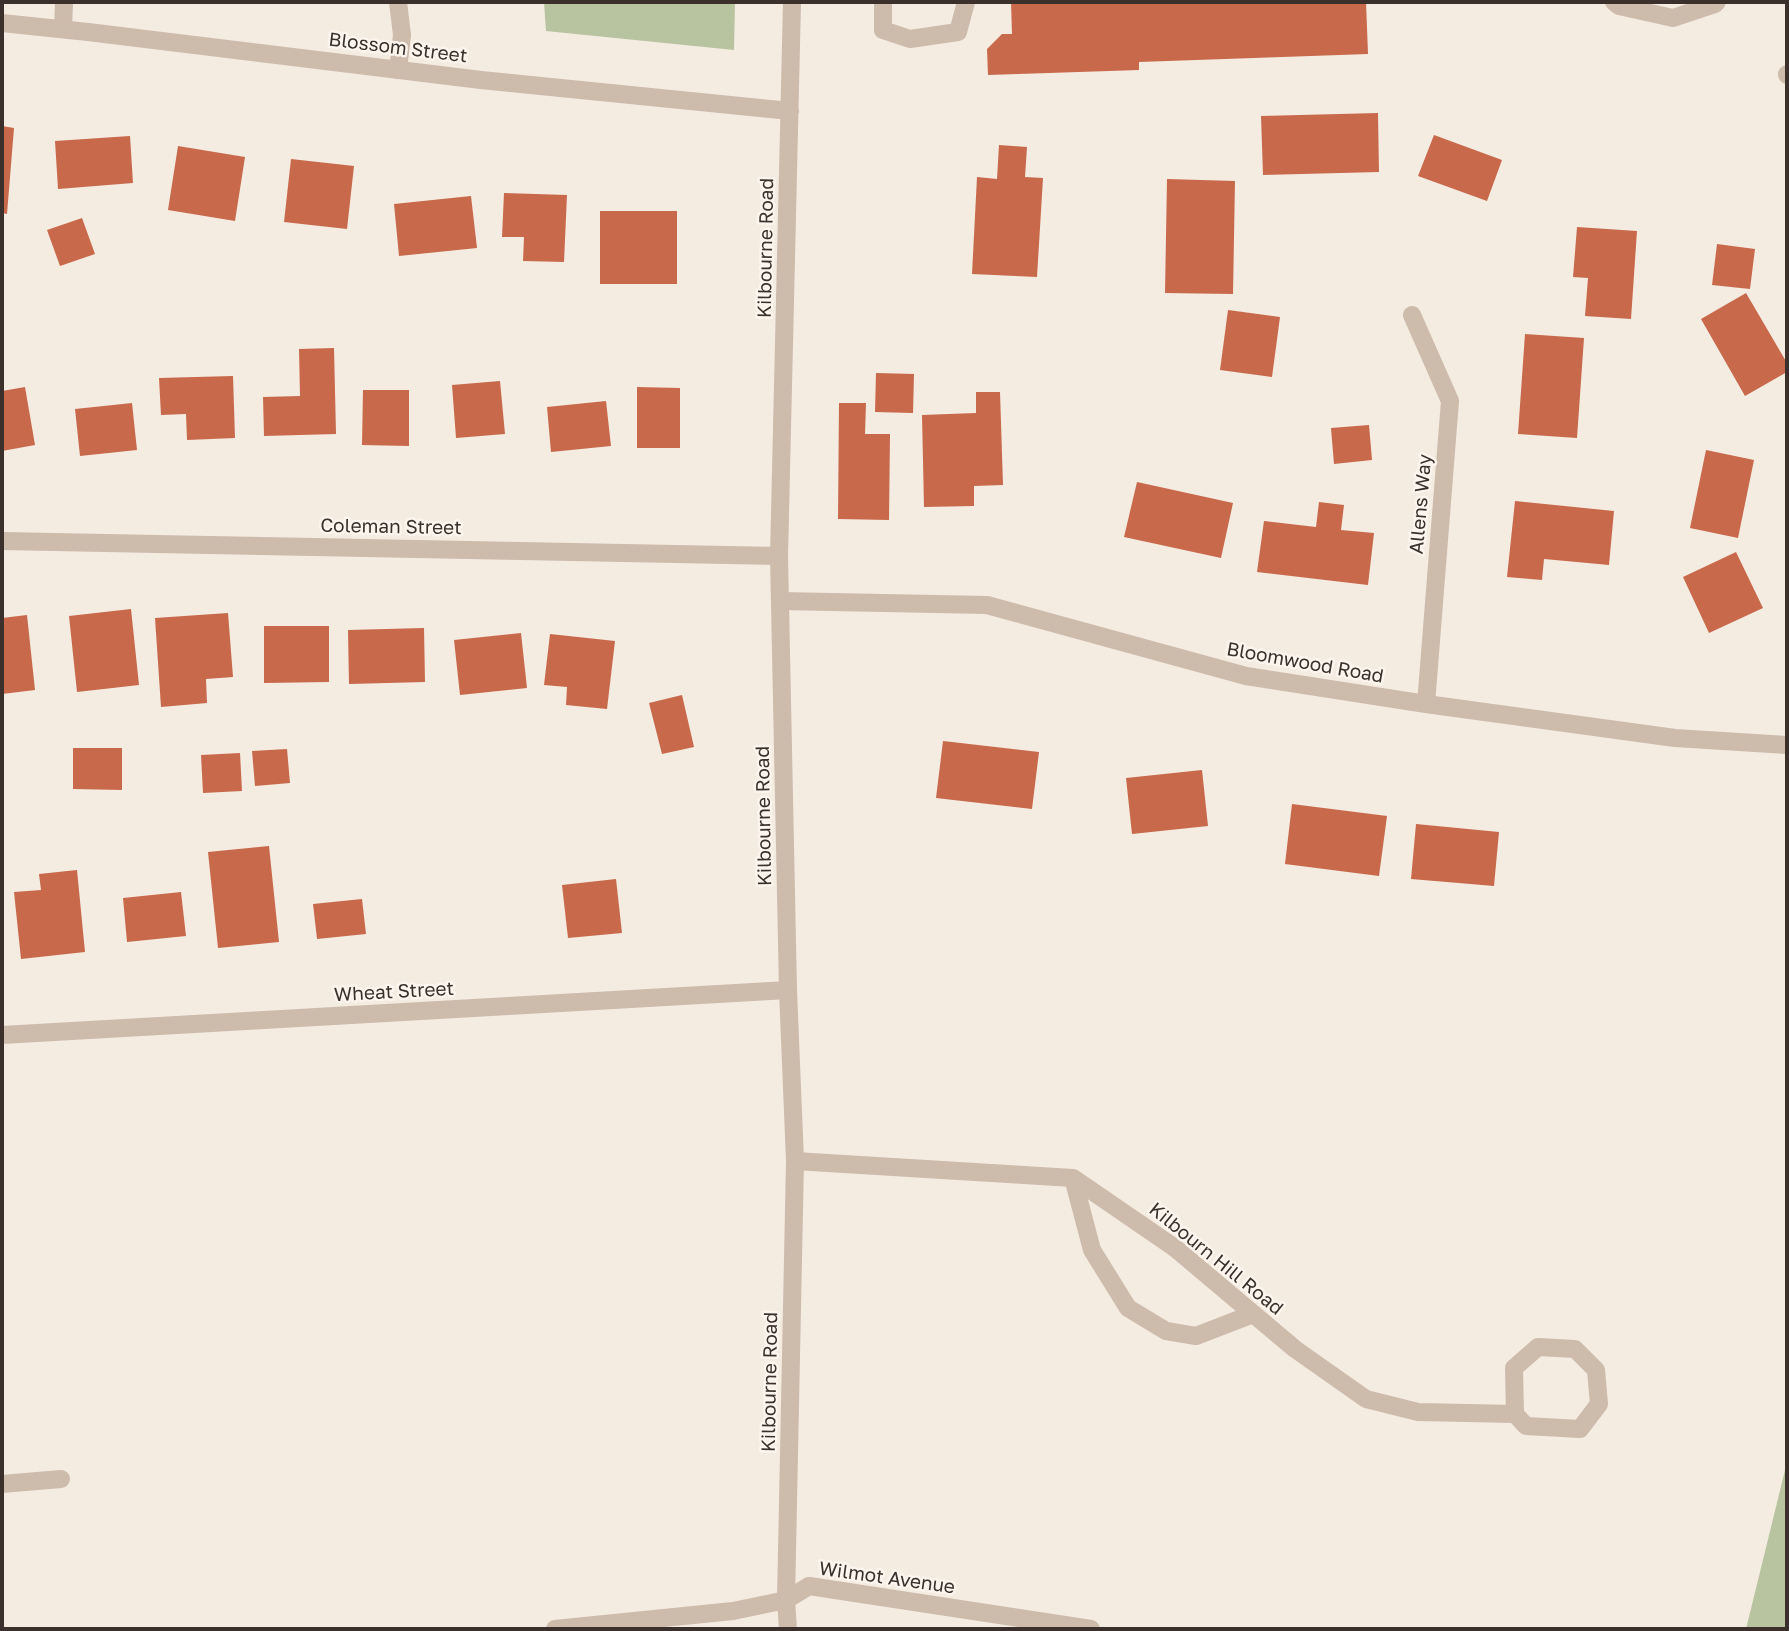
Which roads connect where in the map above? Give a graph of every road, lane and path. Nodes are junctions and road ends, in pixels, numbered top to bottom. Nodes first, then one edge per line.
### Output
1 (64, 2) edge
2 (398, 2) edge
3 (792, 2) edge
4 (883, 2) edge
5 (965, 2) edge
6 (1614, 2) edge
7 (1717, 2) edge
8 (2, 23) edge
9 (63, 29) junction
10 (398, 69) junction
11 (790, 111) junction
12 (1412, 315) dead end
13 (2, 541) edge
14 (779, 556) junction
15 (780, 601) junction
16 (1426, 704) junction
17 (1787, 745) edge
18 (788, 990) junction
19 (2, 1035) edge
20 (795, 1161) junction
21 (1073, 1178) junction
22 (1253, 1314) junction
23 (1515, 1414) junction
24 (61, 1479) dead end
25 (2, 1485) edge
26 (786, 1600) junction
27 (555, 1629) edge
28 (788, 1629) edge
29 (1091, 1629) edge

1 - 9 street
2 - 10 street
3 - 11 street, Kilbourne Road
4 - 5 street
6 - 7 street
8 - 9 street, Blossom Street
9 - 10 street, Blossom Street
10 - 11 street, Blossom Street
11 - 14 street, Kilbourne Road
12 - 16 street, Allens Way
13 - 14 street, Coleman Street
14 - 15 street, Kilbourne Road
15 - 16 street, Bloomwood Road
15 - 18 street, Kilbourne Road
16 - 17 street, Bloomwood Road
18 - 19 street, Wheat Street
18 - 20 street, Kilbourne Road
20 - 21 street
20 - 26 street, Kilbourne Road
21 - 22 street, Kilbourn Hill Road
21 - 22 street
22 - 23 street, Kilbourn Hill Road
23 - 23 street, Kilbourn Hill Road
24 - 25 street
26 - 27 street, Wilmot Avenue
26 - 28 street, Kilbourne Road
26 - 29 street, Wilmot Avenue

